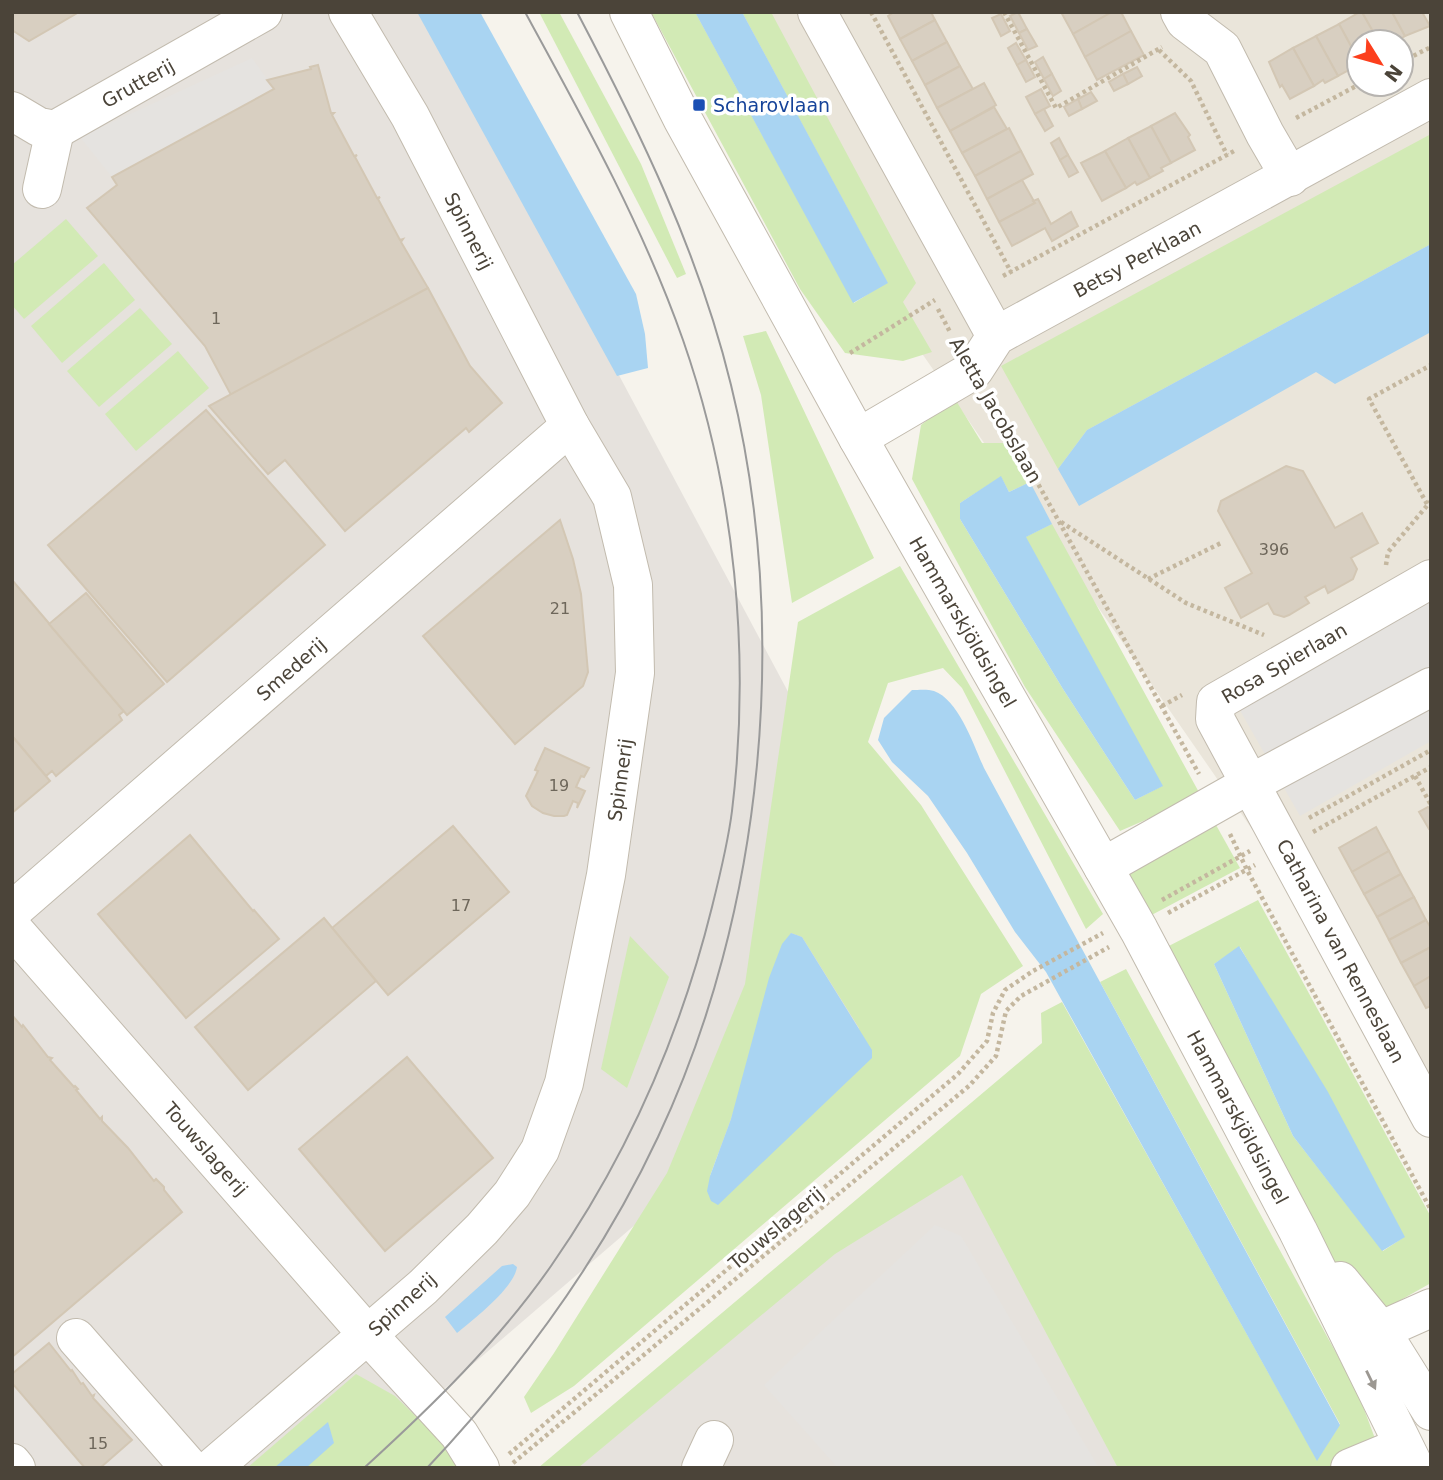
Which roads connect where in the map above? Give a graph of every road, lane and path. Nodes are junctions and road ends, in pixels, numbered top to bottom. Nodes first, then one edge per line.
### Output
1 (263, 12) edge
2 (348, 12) edge
3 (629, 12) edge
4 (817, 12) edge
5 (871, 12) edge
6 (1003, 12) edge
7 (1188, 20) edge
8 (1431, 47) edge
9 (1158, 50) junction
10 (1415, 55) edge
11 (1345, 92) edge
12 (1431, 98) edge
13 (12, 111) edge
14 (55, 130) junction
15 (1265, 134) junction
16 (1227, 155) junction
17 (1290, 177) junction
18 (42, 190) dead end
19 (1011, 272) junction
20 (931, 288) dead end
21 (972, 293) junction
22 (935, 300) junction
23 (996, 336) junction
24 (850, 353) dead end
25 (1431, 365) edge
26 (974, 370) junction
27 (570, 426) junction
28 (858, 438) junction
29 (1427, 504) dead end
30 (1061, 521) junction
31 (1223, 542) dead end
32 (1148, 579) junction
33 (1431, 579) edge
34 (1268, 637) dead end
35 (1431, 687) edge
36 (1431, 750) edge
37 (1431, 767) edge
38 (1415, 775) junction
39 (1250, 784) junction
40 (1215, 804) junction
41 (1431, 805) edge
42 (1282, 841) junction
43 (1102, 867) junction
44 (12, 911) edge
45 (1131, 917) junction
46 (12, 928) edge
47 (1101, 951) dead end
48 (1431, 1118) edge
49 (1431, 1210) edge
50 (1431, 1308) edge
51 (368, 1335) junction
52 (1367, 1337) junction
53 (76, 1338) dead end
54 (1431, 1411) edge
55 (1409, 1457) edge
56 (12, 1463) edge
57 (492, 1463) edge
58 (1351, 1467) edge
59 (16, 1468) edge
60 (190, 1468) edge
61 (212, 1468) edge
62 (509, 1468) edge

1 - 14 street, Grutterij
2 - 27 street, Spinnerij
3 - 28 street, Hammarskjöldsingel
4 - 21 street, Aletta Jacobslaan
5 - 19 path
6 - 9 path
7 - 9 path
7 - 15 street
8 - 10 path
9 - 16 path
11 - 15 path
12 - 17 street, Betsy Perklaan
13 - 14 street
14 - 18 street
15 - 16 path
15 - 17 street
16 - 19 path
17 - 23 street, Betsy Perklaan
19 - 21 path
20 - 22 path, Aletta Jacobslaan
21 - 23 street, Aletta Jacobslaan
22 - 24 path
22 - 26 path, Aletta Jacobslaan
23 - 26 street, Betsy Perklaan
25 - 29 path
26 - 28 street, Betsy Perklaan
26 - 30 path, Aletta Jacobslaan
27 - 44 street, Smederij
27 - 51 street, Spinnerij
28 - 43 street, Hammarskjöldsingel
30 - 32 path
30 - 40 path, Aletta Jacobslaan
31 - 32 path
32 - 34 path
33 - 39 street, Rosa Spierlaan
35 - 39 street
36 - 42 path
37 - 38 path
38 - 41 path
38 - 42 path
39 - 40 street
39 - 42 street, Catharina van Renneslaan
40 - 43 street
42 - 48 street, Catharina van Renneslaan
43 - 45 street, Hammarskjöldsingel
45 - 49 path, Touwslagerij
45 - 52 street, Hammarskjöldsingel
45 - 57 path, Touwslagerij
46 - 51 street, Touwslagerij
47 - 62 path
50 - 52 street
51 - 57 street, Touwslagerij
51 - 61 street, Spinnerij
52 - 54 street, Hammarskjöldsingel
52 -> 55 street, Hammarskjöldsingel
53 - 60 street
55 - 58 street
56 - 59 street

